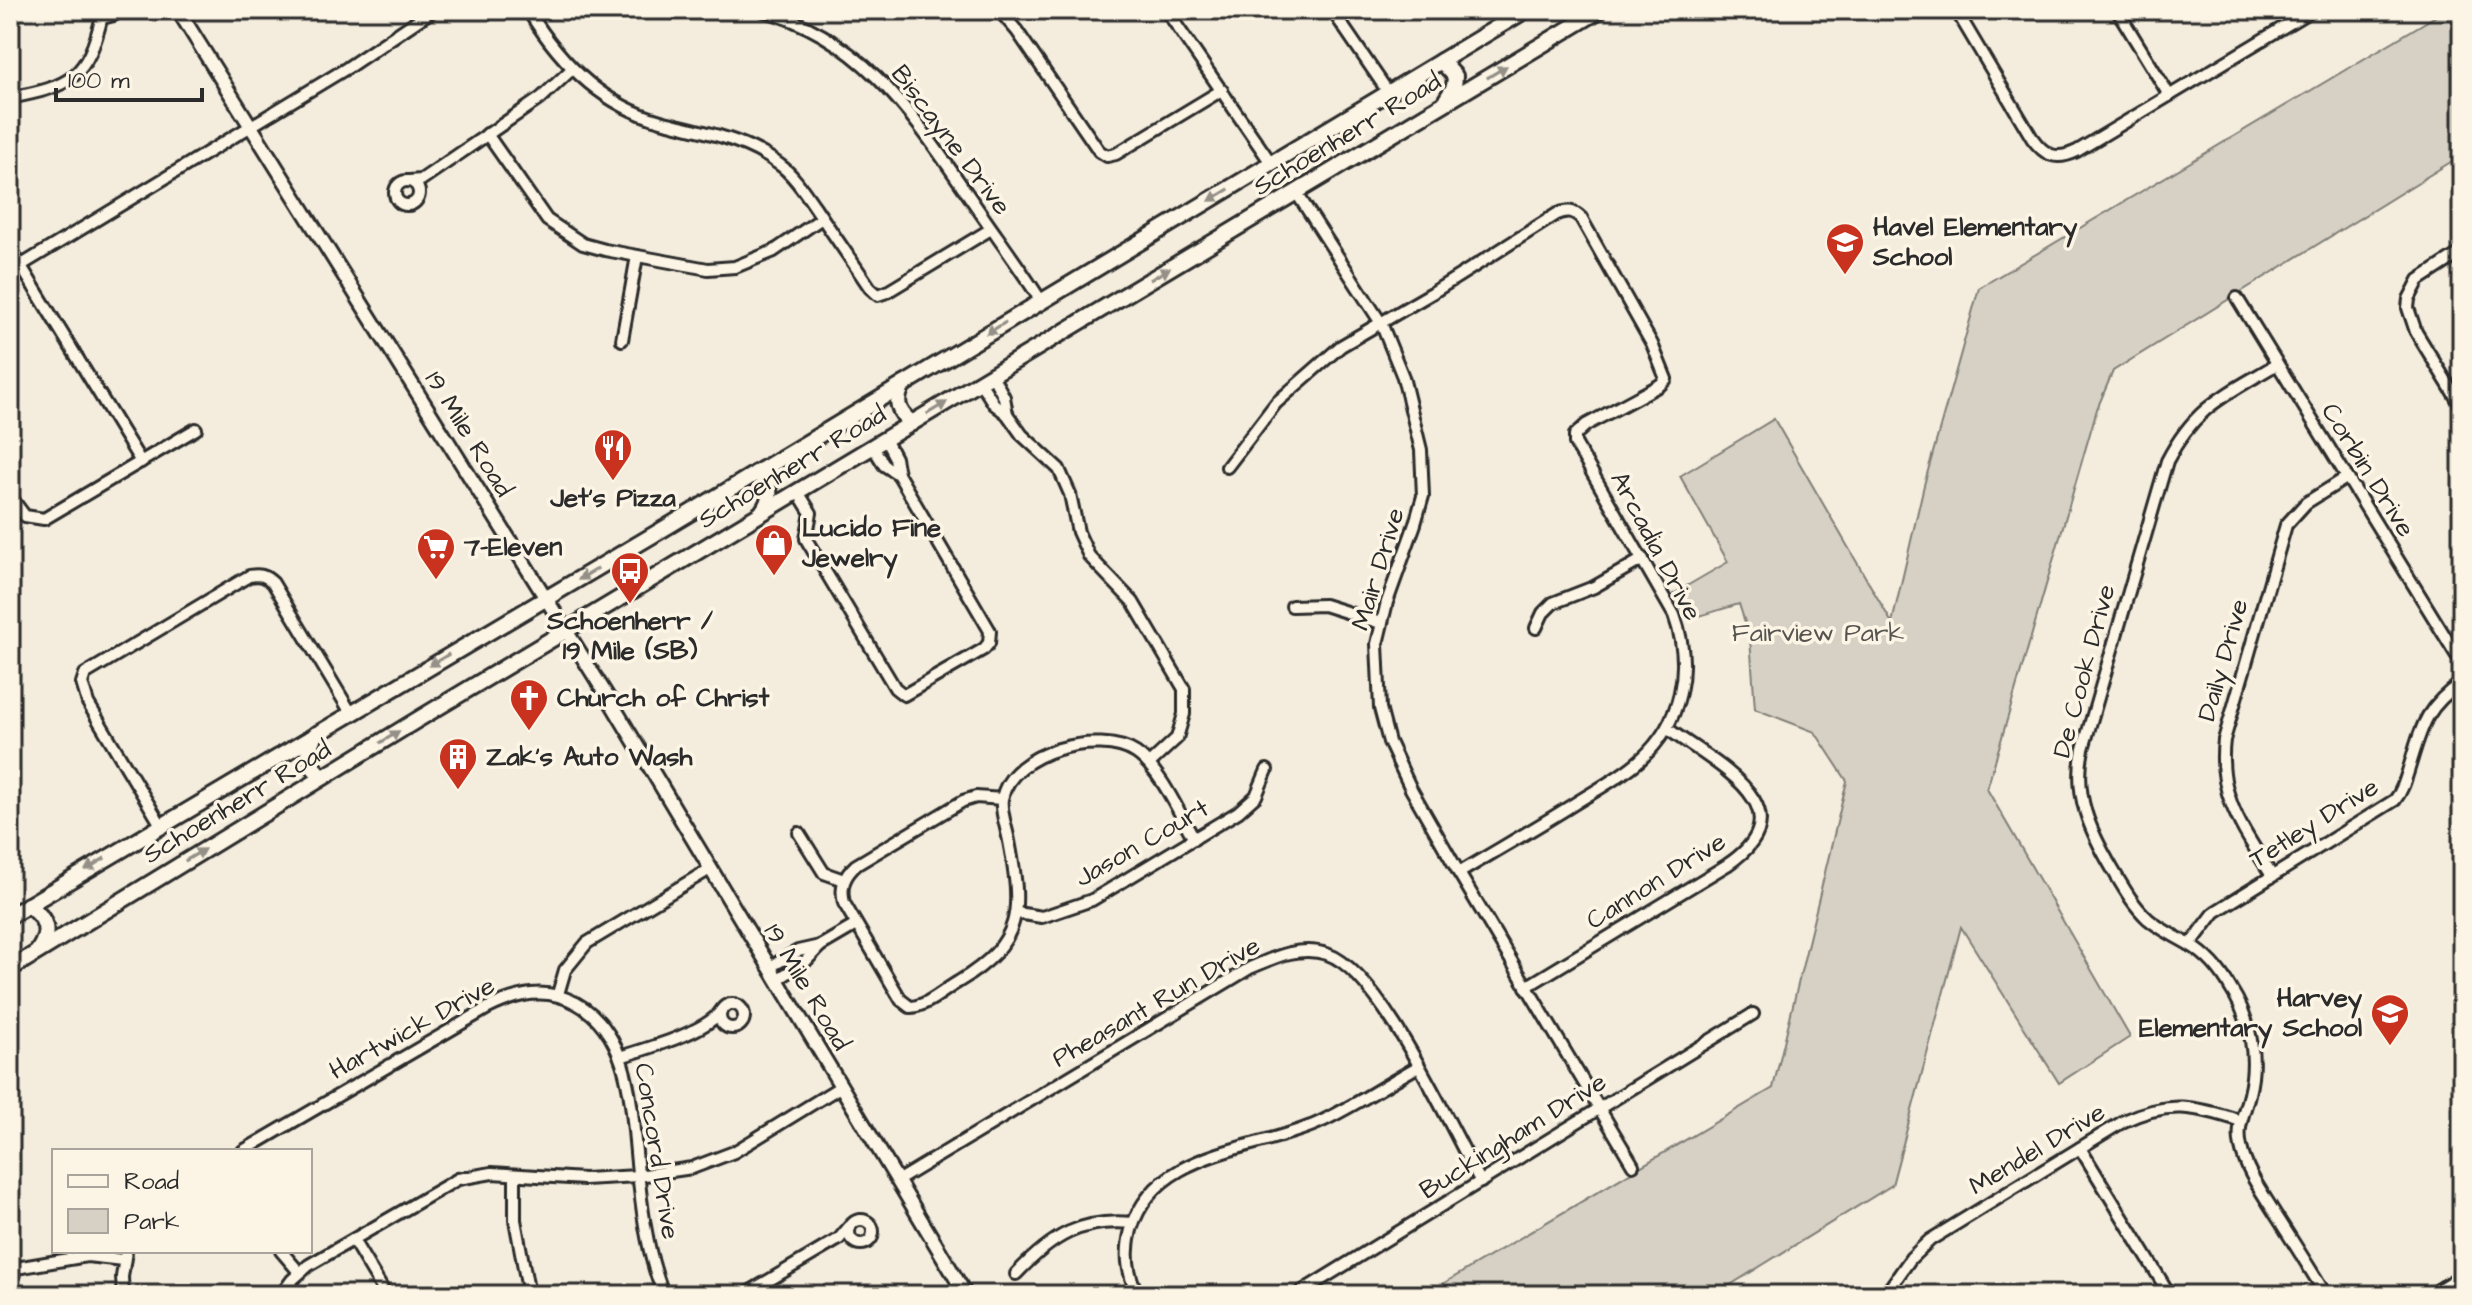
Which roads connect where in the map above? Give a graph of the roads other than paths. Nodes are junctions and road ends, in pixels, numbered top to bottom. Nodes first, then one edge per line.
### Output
1 (118, 10) edge
2 (178, 10) edge
3 (433, 10) edge
4 (528, 10) edge
5 (761, 10) edge
6 (999, 10) edge
7 (1166, 10) edge
8 (1526, 10) edge
9 (1566, 10) edge
10 (1600, 10) edge
11 (1956, 10) edge
12 (2117, 10) edge
13 (2312, 10) edge
14 (1335, 11) edge
15 (99, 13) edge
16 (1577, 23) junction
17 (1441, 61) junction
18 (572, 69) junction
19 (1222, 90) junction
20 (1388, 92) junction
21 (2169, 95) junction
22 (10, 98) edge
23 (1444, 104) junction
24 (251, 127) junction
25 (487, 134) junction
26 (1271, 163) junction
27 (421, 180) junction
28 (409, 181) junction
29 (419, 192) junction
30 (1296, 192) junction
31 (822, 218) junction
32 (991, 229) junction
33 (10, 248) edge
34 (2462, 252) edge
35 (637, 256) junction
36 (20, 266) junction
37 (2237, 298) dead end
38 (1041, 301) junction
39 (1381, 323) junction
40 (622, 340) dead end
41 (2277, 364) junction
42 (986, 378) junction
43 (904, 383) junction
44 (2462, 407) edge
45 (912, 423) junction
46 (196, 429) dead end
47 (879, 443) junction
48 (141, 462) junction
49 (1227, 467) dead end
50 (756, 473) junction
51 (2346, 478) junction
52 (798, 492) junction
53 (10, 496) edge
54 (760, 514) junction
55 (1643, 559) junction
56 (545, 599) junction
57 (1292, 606) dead end
58 (1381, 623) junction
59 (1536, 628) dead end
60 (565, 632) junction
61 (2462, 664) edge
62 (2462, 682) edge
63 (351, 713) junction
64 (1668, 729) junction
65 (316, 734) junction
66 (1149, 764) junction
67 (1267, 770) dead end
68 (323, 777) junction
69 (1002, 799) junction
70 (161, 825) junction
71 (799, 833) dead end
72 (1194, 839) junction
73 (710, 869) junction
74 (1459, 873) junction
75 (2272, 876) junction
76 (844, 880) junction
77 (28, 905) junction
78 (1017, 913) junction
79 (10, 916) edge
80 (856, 925) junction
81 (2190, 945) junction
82 (820, 946) junction
83 (38, 951) junction
84 (770, 967) junction
85 (10, 969) edge
86 (778, 979) junction
87 (1526, 987) junction
88 (558, 994) junction
89 (721, 1011) junction
90 (1753, 1014) dead end
91 (710, 1022) junction
92 (724, 1025) junction
93 (620, 1057) junction
94 (1419, 1066) junction
95 (840, 1087) junction
96 (1598, 1107) junction
97 (2241, 1121) junction
98 (2080, 1148) junction
99 (246, 1149) edge
100 (1633, 1165) dead end
101 (515, 1175) junction
102 (638, 1176) junction
103 (897, 1181) junction
104 (1481, 1182) junction
105 (1133, 1223) junction
106 (849, 1227) junction
107 (839, 1239) junction
108 (353, 1240) junction
109 (853, 1242) junction
110 (283, 1253) edge
111 (124, 1256) edge
112 (10, 1269) edge
113 (299, 1272) junction
114 (1016, 1274) dead end
115 (2462, 1275) edge
116 (123, 1295) edge
117 (281, 1295) edge
118 (386, 1295) edge
119 (529, 1295) edge
120 (664, 1295) edge
121 (744, 1295) edge
122 (966, 1295) edge
123 (1138, 1295) edge
124 (1296, 1295) edge
125 (1885, 1295) edge
126 (2170, 1295) edge
127 (2326, 1295) edge
128 (2430, 1295) edge

1 - 15 street
2 - 24 street, 19 Mile Road
3 - 24 street
4 - 18 street
5 - 32 street, Biscayne Drive
6 - 19 street
7 - 19 street
8 - 17 main road, Schoenherr Road
9 - 16 main road
10 - 16 main road, Schoenherr Road
11 - 21 street
12 - 21 street
13 - 21 street
14 - 20 street
15 - 22 street
23 -> 16 main road, Schoenherr Road
17 - 20 main road, Schoenherr Road
17 - 23 main road
18 - 25 street
18 - 31 street
19 - 26 street
20 - 26 main road, Schoenherr Road
23 - 30 main road, Schoenherr Road
24 - 36 street
24 - 56 street, 19 Mile Road
25 - 27 street
25 - 35 street
26 -> 38 main road, Schoenherr Road
27 - 28 street
27 - 29 street
28 - 29 street
28 - 29 street
30 - 39 street, Mair Drive
42 -> 30 main road, Schoenherr Road
31 - 32 street
31 - 35 street
32 - 38 street, Biscayne Drive
33 - 36 street
34 - 44 street
35 - 40 street
36 - 48 street
37 - 41 street, Corbin Drive
38 -> 43 main road, Schoenherr Road
39 - 49 street
39 - 55 street, Arcadia Drive
39 - 58 street, Mair Drive
41 - 51 street, Corbin Drive
41 - 81 street, De Cook Drive
45 -> 42 main road, Schoenherr Road
42 - 66 street
43 - 45 main road
43 - 50 main road, Schoenherr Road
45 - 47 main road, Schoenherr Road
46 - 48 street
47 - 52 main road, Schoenherr Road
47 - 52 street
48 - 53 street
50 - 54 main road
50 -> 56 main road, Schoenherr Road
51 - 61 street, Corbin Drive
51 - 75 street, Daily Drive
52 - 54 main road, Schoenherr Road
54 - 60 main road, Schoenherr Road
55 - 59 street
55 - 64 street, Arcadia Drive
56 - 60 street, 19 Mile Road
56 -> 63 main road, Schoenherr Road
57 - 58 street
58 - 74 street, Mair Drive
68 -> 60 main road, Schoenherr Road
60 - 73 street, 19 Mile Road
62 - 75 street, Tetley Drive
63 - 65 main road, Schoenherr Road
63 - 70 street
64 - 74 street, Arcadia Drive
64 - 87 street, Cannon Drive
65 - 68 main road
65 - 70 main road, Schoenherr Road
66 - 69 street
66 - 72 street
67 - 72 street, Jason Court
83 -> 68 main road, Schoenherr Road
69 - 76 street
69 - 78 street
70 -> 77 main road, Schoenherr Road
71 - 76 street
72 - 78 street, Jason Court
73 - 84 street, 19 Mile Road
73 - 88 street
74 - 87 street, Mair Drive
75 - 81 street, Tetley Drive
76 - 80 street
77 - 79 main road, Schoenherr Road
77 - 83 main road
78 - 80 street
80 - 82 street
81 - 97 street, De Cook Drive
82 - 84 street
82 - 86 street
83 - 85 main road, Schoenherr Road
84 - 86 street, 19 Mile Road
86 - 95 street, 19 Mile Road
87 - 96 street, Mair Drive
88 - 93 street, Concord Drive
88 - 99 street, Hartwick Drive
89 - 91 street
89 - 92 street
89 - 92 street
90 - 96 street, Buckingham Drive
91 - 92 street
91 - 93 street
93 - 102 street, Concord Drive
94 - 103 street, Pheasant Run Drive
94 - 104 street, Pheasant Run Drive
94 - 105 street
95 - 102 street
95 - 103 street, 19 Mile Road
96 - 100 street, Mair Drive
96 - 104 street, Buckingham Drive
97 - 98 street, Mendel Drive
97 - 127 street, De Cook Drive
98 - 125 street, Mendel Drive
98 - 126 street
101 - 102 street
101 - 108 street
101 - 119 street
102 - 120 street, Concord Drive
103 - 122 street, 19 Mile Road
104 - 124 street, Buckingham Drive
105 - 114 street
105 - 123 street
106 - 107 street
106 - 109 street
106 - 109 street
107 - 109 street
107 - 121 street
108 - 113 street
108 - 118 street
110 - 113 street
111 - 112 street
111 - 116 street
113 - 117 street
115 - 128 street

